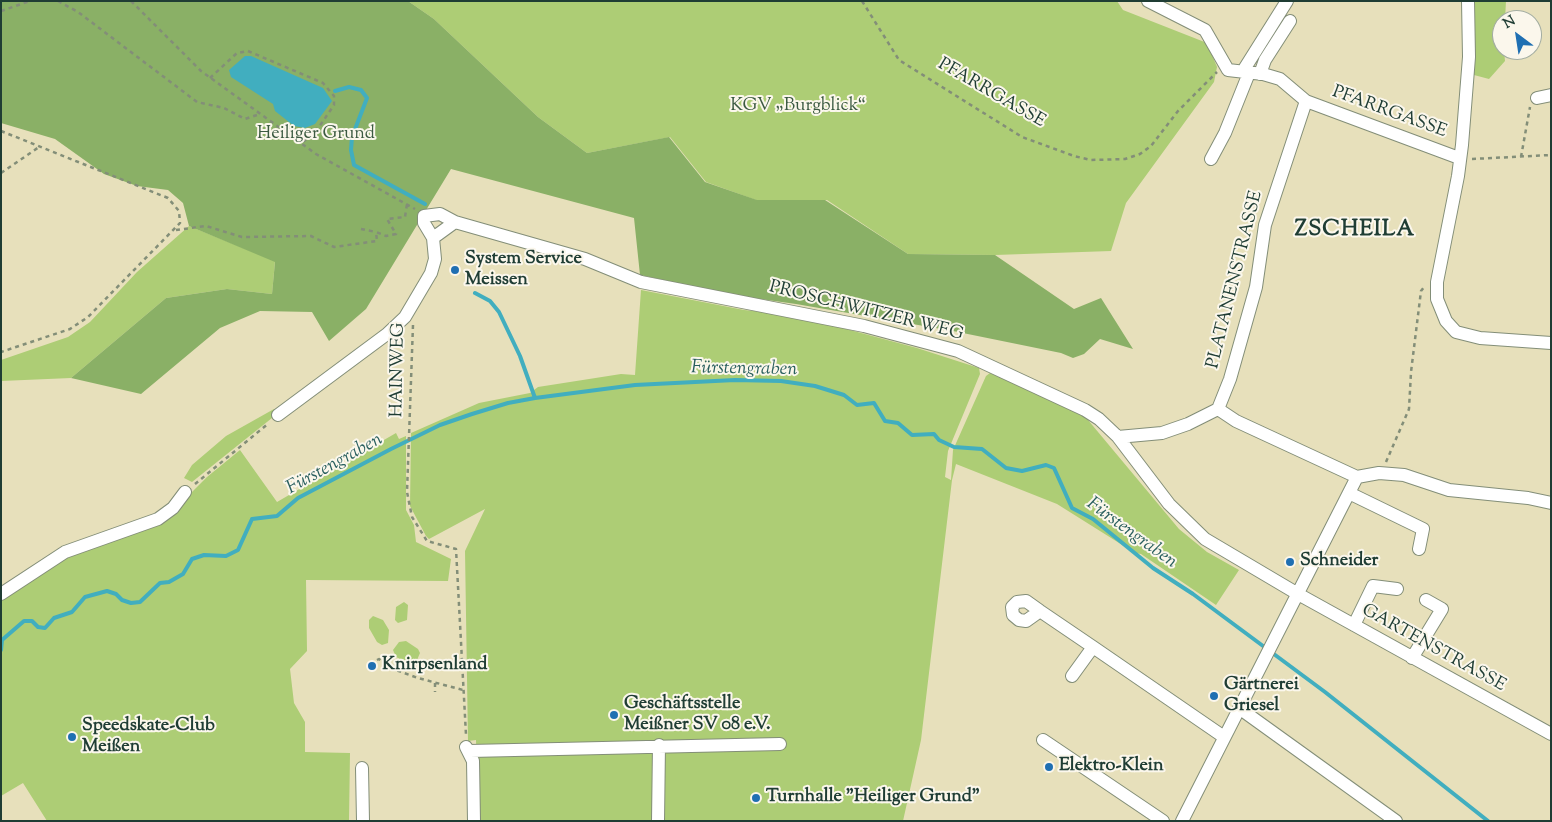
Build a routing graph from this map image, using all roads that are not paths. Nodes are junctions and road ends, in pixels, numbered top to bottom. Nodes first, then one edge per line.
1 (1148, 1) edge
2 (1287, 1) edge
3 (1468, 1) edge
4 (1290, 21) dead end
5 (1250, 73) junction
6 (1551, 96) edge
7 (1537, 98) road end
8 (1306, 101) junction
9 (1211, 158) dead end
10 (1459, 158) junction
11 (455, 222) junction
12 (433, 238) junction
13 (1551, 343) edge
14 (1218, 409) junction
15 (278, 415) road end
16 (1118, 438) junction
17 (1357, 477) junction
18 (185, 492) road end
19 (1349, 493) junction
20 (1551, 503) edge
21 (1419, 548) dead end
22 (1397, 589) dead end
23 (1, 594) edge
24 (1298, 594) junction
25 (1426, 600) dead end
26 (1040, 611) dead end
27 (1354, 625) junction
28 (1093, 647) junction
29 (1412, 658) junction
30 (1072, 676) dead end
31 (1239, 708) junction
32 (1551, 734) edge
33 (1224, 737) junction
34 (1043, 740) dead end
35 (780, 744) dead end
36 (660, 746) junction
37 (362, 768) dead end
38 (363, 821) edge
39 (474, 821) edge
40 (658, 821) edge
41 (1163, 821) edge
42 (1182, 821) edge
43 (1396, 821) edge

1 - 5 street, PFARRGASSE
2 - 5 street
3 - 10 street
4 - 5 street
5 - 8 street, PFARRGASSE
5 - 9 street
6 - 7 street
8 - 10 street, PFARRGASSE
8 - 14 street, PLATANENSTRASSE
10 - 13 street
11 - 12 street
11 - 12 street, PROSCHWITZER WEG
11 - 16 street, PROSCHWITZER WEG
12 - 15 street
14 - 16 street
14 - 17 street
16 - 24 street, PROSCHWITZER WEG
17 - 19 street
17 - 20 street
18 - 23 street
19 - 21 street
19 - 24 street
22 - 27 street
24 - 27 street, GARTENSTRASSE
24 - 31 street
25 - 29 street
26 - 28 street
27 - 29 street, GARTENSTRASSE
28 - 30 street
28 - 33 street
29 - 32 street, GARTENSTRASSE
31 - 33 street
31 - 43 street
33 - 42 street
34 - 41 street
35 - 36 street
36 - 39 street
36 - 40 street
37 - 38 street

